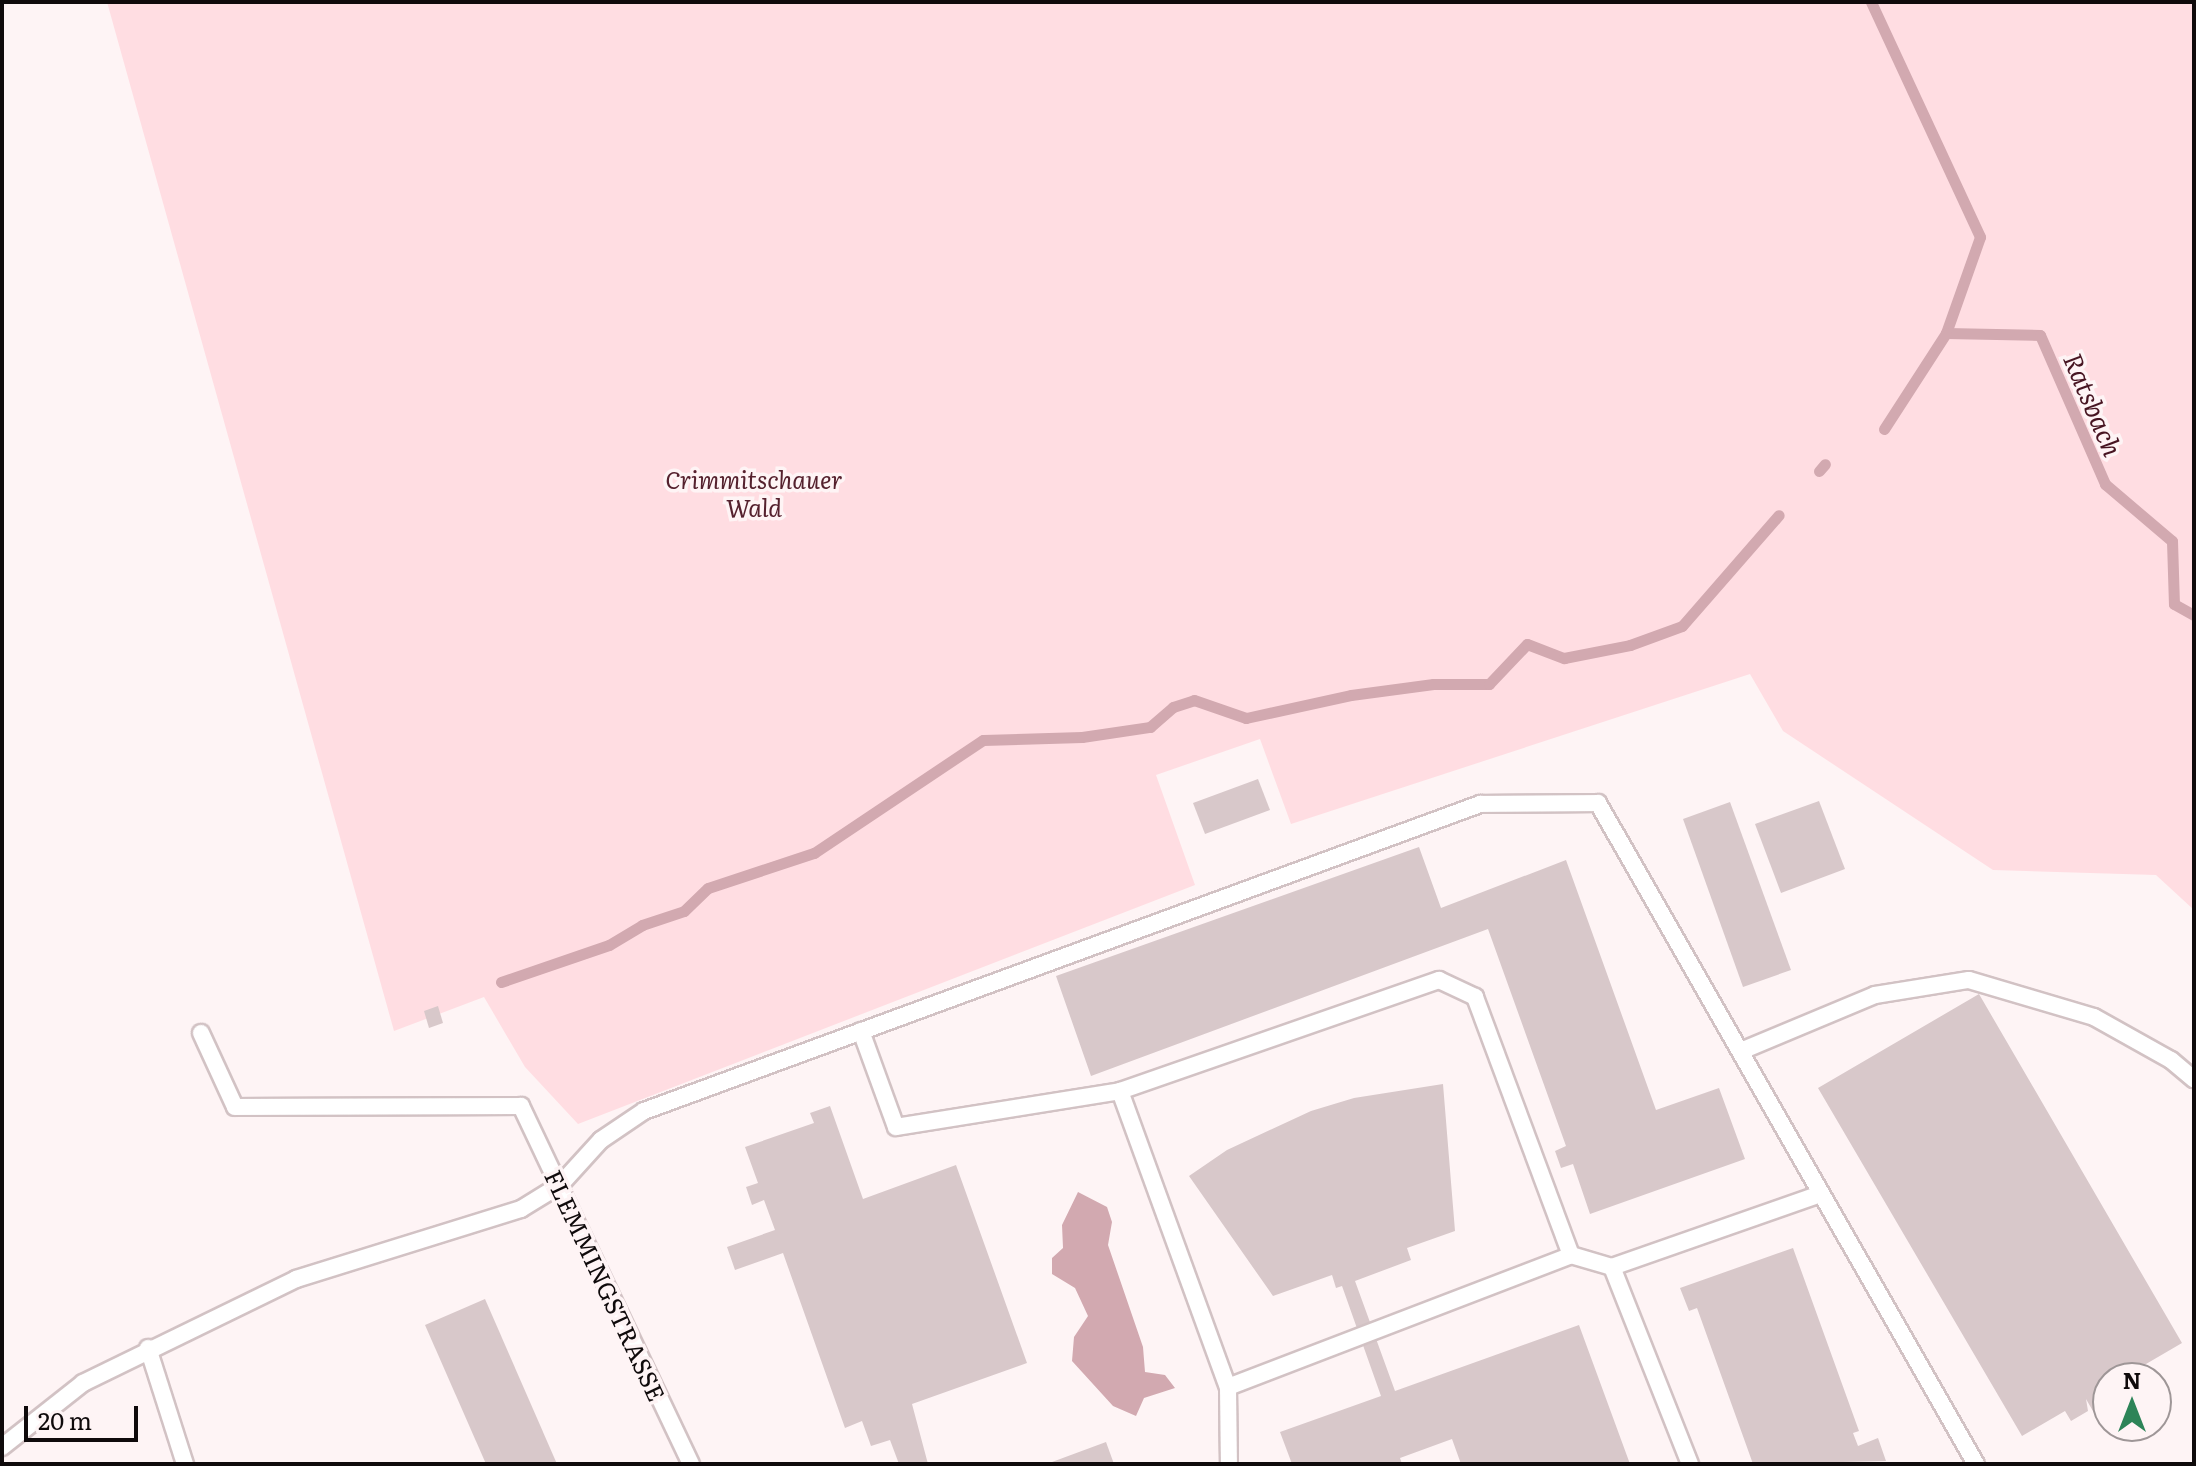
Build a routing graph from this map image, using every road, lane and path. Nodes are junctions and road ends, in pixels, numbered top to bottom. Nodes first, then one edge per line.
1 (861, 1031) junction
2 (201, 1033) dead end
3 (1741, 1051) junction
4 (2194, 1079) edge
5 (1120, 1091) junction
6 (560, 1185) junction
7 (1820, 1194) junction
8 (1571, 1255) junction
9 (1612, 1267) junction
10 (148, 1348) junction
11 (1228, 1387) junction
12 (2, 1447) edge
13 (185, 1464) edge
14 (691, 1464) edge
15 (1229, 1464) edge
16 (1690, 1464) edge
17 (1976, 1464) edge

1 - 3 lane
1 - 5 lane
1 - 6 lane
2 - 6 lane, FLEMMINGSTRASSE
3 - 4 lane
3 - 7 lane
5 - 8 lane
5 - 11 lane
6 - 10 lane
6 - 14 lane, FLEMMINGSTRASSE
7 - 9 lane
7 - 17 lane
8 - 9 lane
8 - 11 lane
9 - 16 lane
10 - 12 lane
10 - 13 lane
11 - 15 lane

